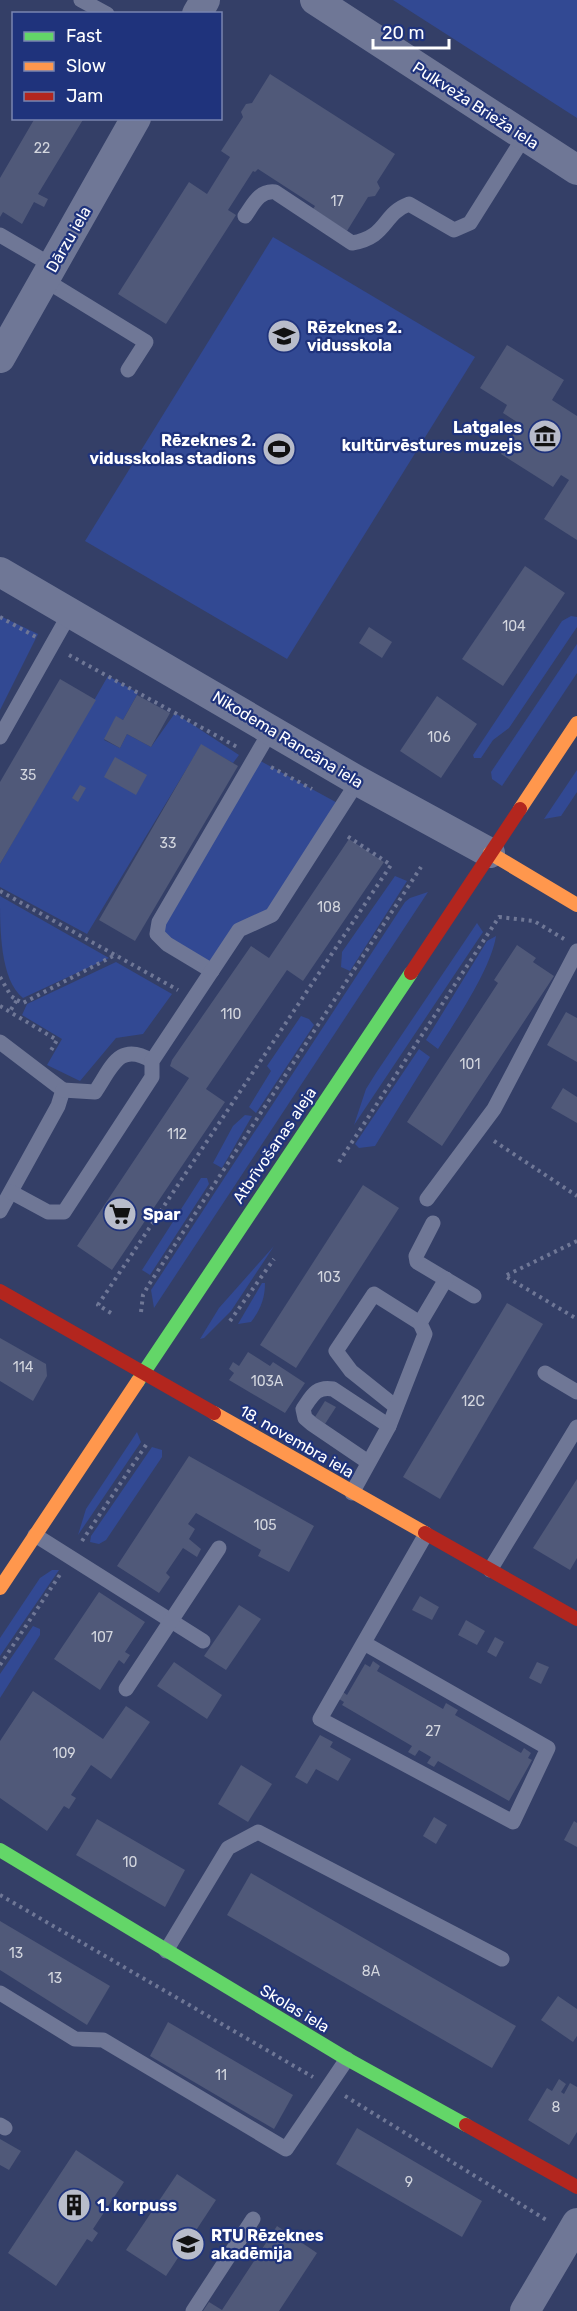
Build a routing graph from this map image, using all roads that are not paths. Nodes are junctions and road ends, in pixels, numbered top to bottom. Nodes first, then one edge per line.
1 (81, 0) edge
2 (315, 0) edge
3 (103, 12) edge
4 (135, 120) edge
5 (524, 137) junction
6 (577, 170) edge
7 (245, 216) dead end
8 (0, 235) edge
9 (49, 273) junction
10 (0, 358) edge
11 (128, 370) dead end
12 (0, 572) edge
13 (70, 613) junction
14 (577, 723) edge
15 (272, 730) junction
16 (0, 737) edge
17 (351, 794) junction
18 (490, 854) junction
19 (577, 905) edge
20 (573, 946) edge
21 (212, 970) junction
22 (0, 1042) edge
23 (152, 1061) junction
24 (63, 1090) junction
25 (11, 1192) junction
26 (427, 1199) dead end
27 (0, 1211) edge
28 (433, 1223) dead end
29 (446, 1279) junction
30 (0, 1291) edge
31 (474, 1296) dead end
32 (420, 1323) junction
33 (143, 1372) junction
34 (545, 1373) dead end
35 (577, 1392) edge
36 (396, 1407) junction
37 (389, 1426) junction
38 (577, 1427) edge
39 (368, 1462) junction
40 (352, 1493) junction
41 (426, 1534) junction
42 (35, 1535) junction
43 (219, 1548) dead end
44 (490, 1570) junction
45 (0, 1588) edge
46 (577, 1619) edge
47 (171, 1621) junction
48 (203, 1641) dead end
49 (364, 1643) junction
50 (126, 1689) dead end
51 (0, 1850) edge
52 (166, 1951) junction
53 (502, 1959) dead end
54 (0, 1993) edge
55 (347, 2059) junction
56 (577, 2187) edge
57 (253, 2219) dead end
58 (574, 2229) edge
59 (193, 2311) edge
60 (525, 2311) edge

1 - 3 lane
2 - 5 street, Pulkveža Brieža iela
4 - 9 street, Dārzu iela
5 - 6 street, Pulkveža Brieža iela
5 - 7 lane
8 - 9 lane
9 - 10 street, Dārzu iela
9 - 11 lane
12 - 13 street, Nikodema Rancāna iela
13 - 15 street, Nikodema Rancāna iela
13 - 16 lane
14 - 18 street, Atbrīvošanas aleja
15 - 17 street, Nikodema Rancāna iela
15 - 21 lane
17 - 18 street, Nikodema Rancāna iela
17 - 21 lane
18 - 19 street, Nikodema Rancāna iela
18 - 33 street, Atbrīvošanas aleja
20 - 26 lane
21 - 23 lane
22 - 24 lane
23 - 24 lane
23 - 25 lane
24 - 25 lane
25 - 27 lane
28 - 29 lane
29 - 31 lane
29 - 32 lane
30 - 33 street, 18. novembra iela
32 - 36 lane
32 - 36 lane
33 - 40 street, 18. novembra iela
33 - 42 street, Atbrīvošanas aleja
34 - 35 lane
36 - 37 lane
37 - 39 lane
37 - 39 lane
38 - 44 lane
39 - 40 lane
40 - 41 street, 18. novembra iela
41 - 44 street, 18. novembra iela
41 - 49 lane
42 - 45 street, Atbrīvošanas aleja
42 - 47 lane
43 - 47 lane
44 - 46 street, 18. novembra iela
47 - 48 lane
47 - 50 lane
49 - 49 lane
51 - 52 street, Skolas iela
52 - 53 lane
52 - 55 street, Skolas iela
54 - 55 lane
55 - 56 street, Skolas iela
57 - 59 lane
58 - 60 street

